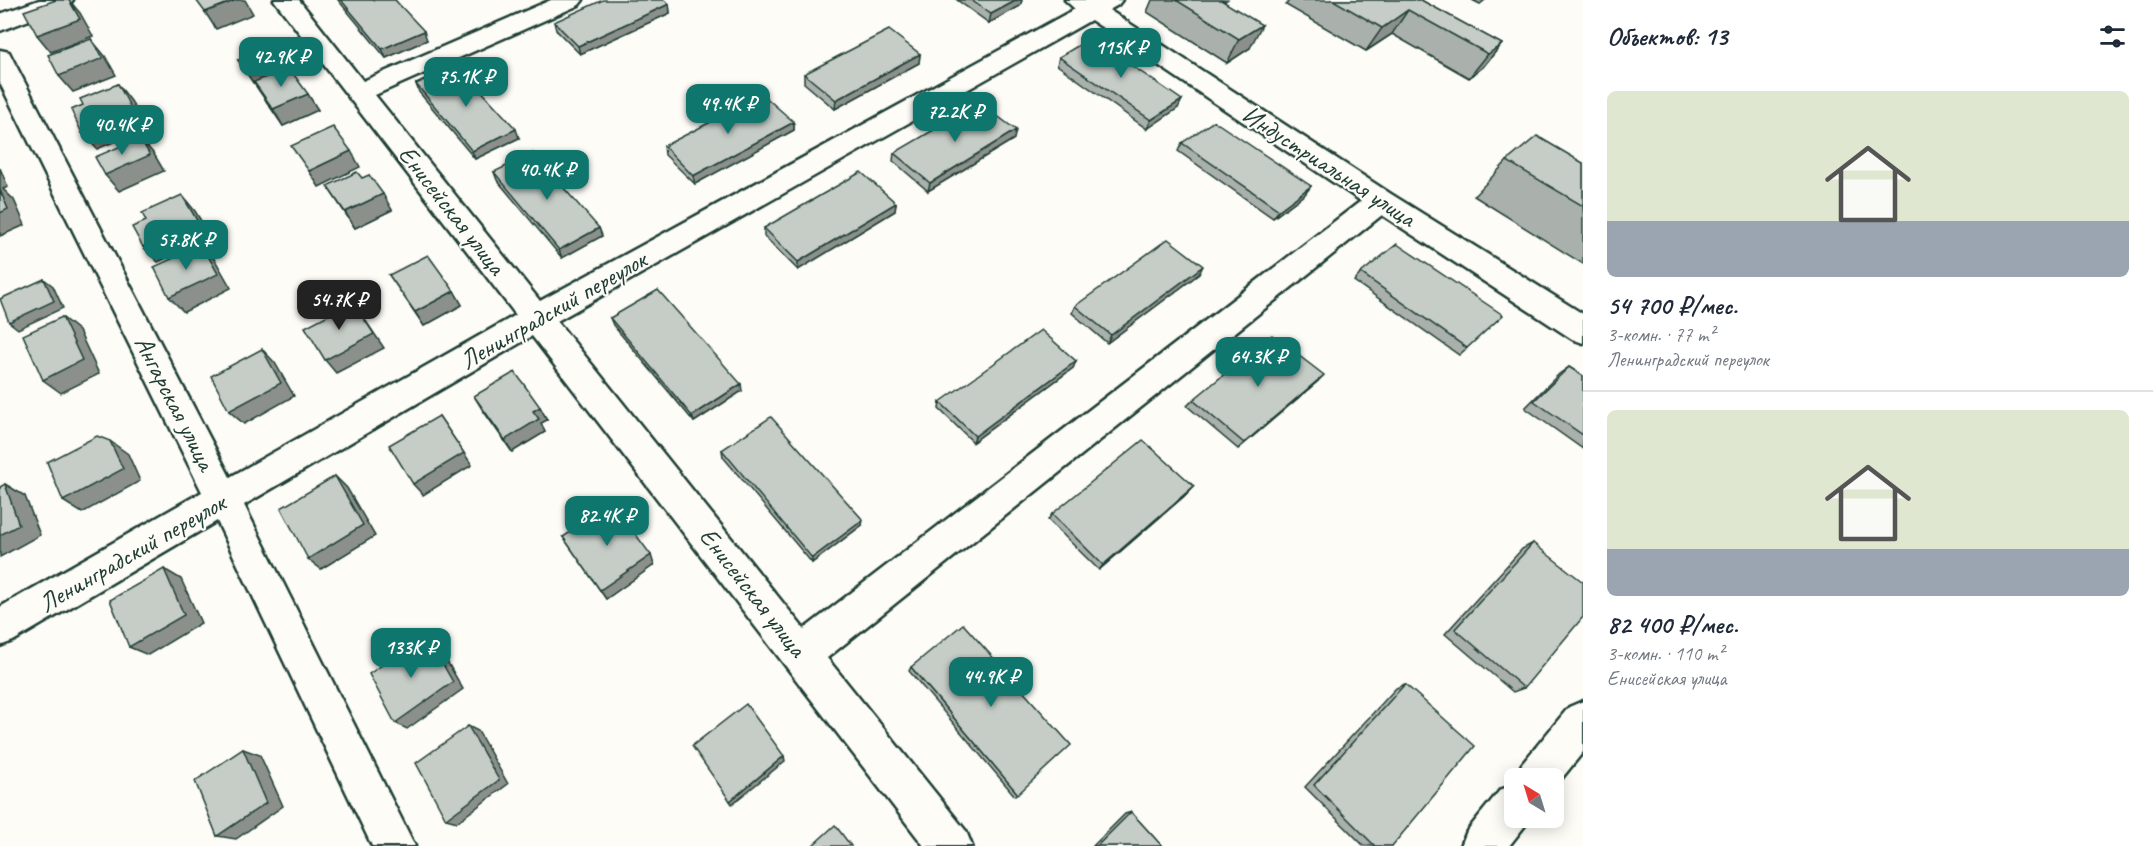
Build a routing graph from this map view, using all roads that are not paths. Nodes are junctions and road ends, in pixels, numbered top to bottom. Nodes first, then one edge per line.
1 (61, 0) edge
2 (286, 0) edge
3 (571, 0) edge
4 (1093, 3) edge
5 (0, 23) edge
6 (0, 58) edge
7 (360, 92) junction
8 (1381, 201) junction
9 (536, 318) junction
10 (1583, 330) edge
11 (224, 500) junction
12 (0, 628) edge
13 (802, 654) junction
14 (1583, 721) edge
15 (1544, 768) edge
16 (1504, 819) edge
17 (394, 846) edge
18 (951, 846) edge
19 (1482, 846) edge

1 - 5 street
2 - 7 street, Енисейская улица
3 - 7 street
4 - 8 street, Индустриальная улица
4 - 9 street, Ленинградский переулок
6 - 11 street, Ангарская улица
7 - 9 street, Енисейская улица
8 - 10 street, Индустриальная улица
8 - 13 street
9 - 11 street, Ленинградский переулок
9 - 13 street, Енисейская улица
11 - 12 street, Ленинградский переулок
11 - 17 street, Ангарская улица
13 - 18 street, Енисейская улица
14 - 15 street
16 - 19 street

